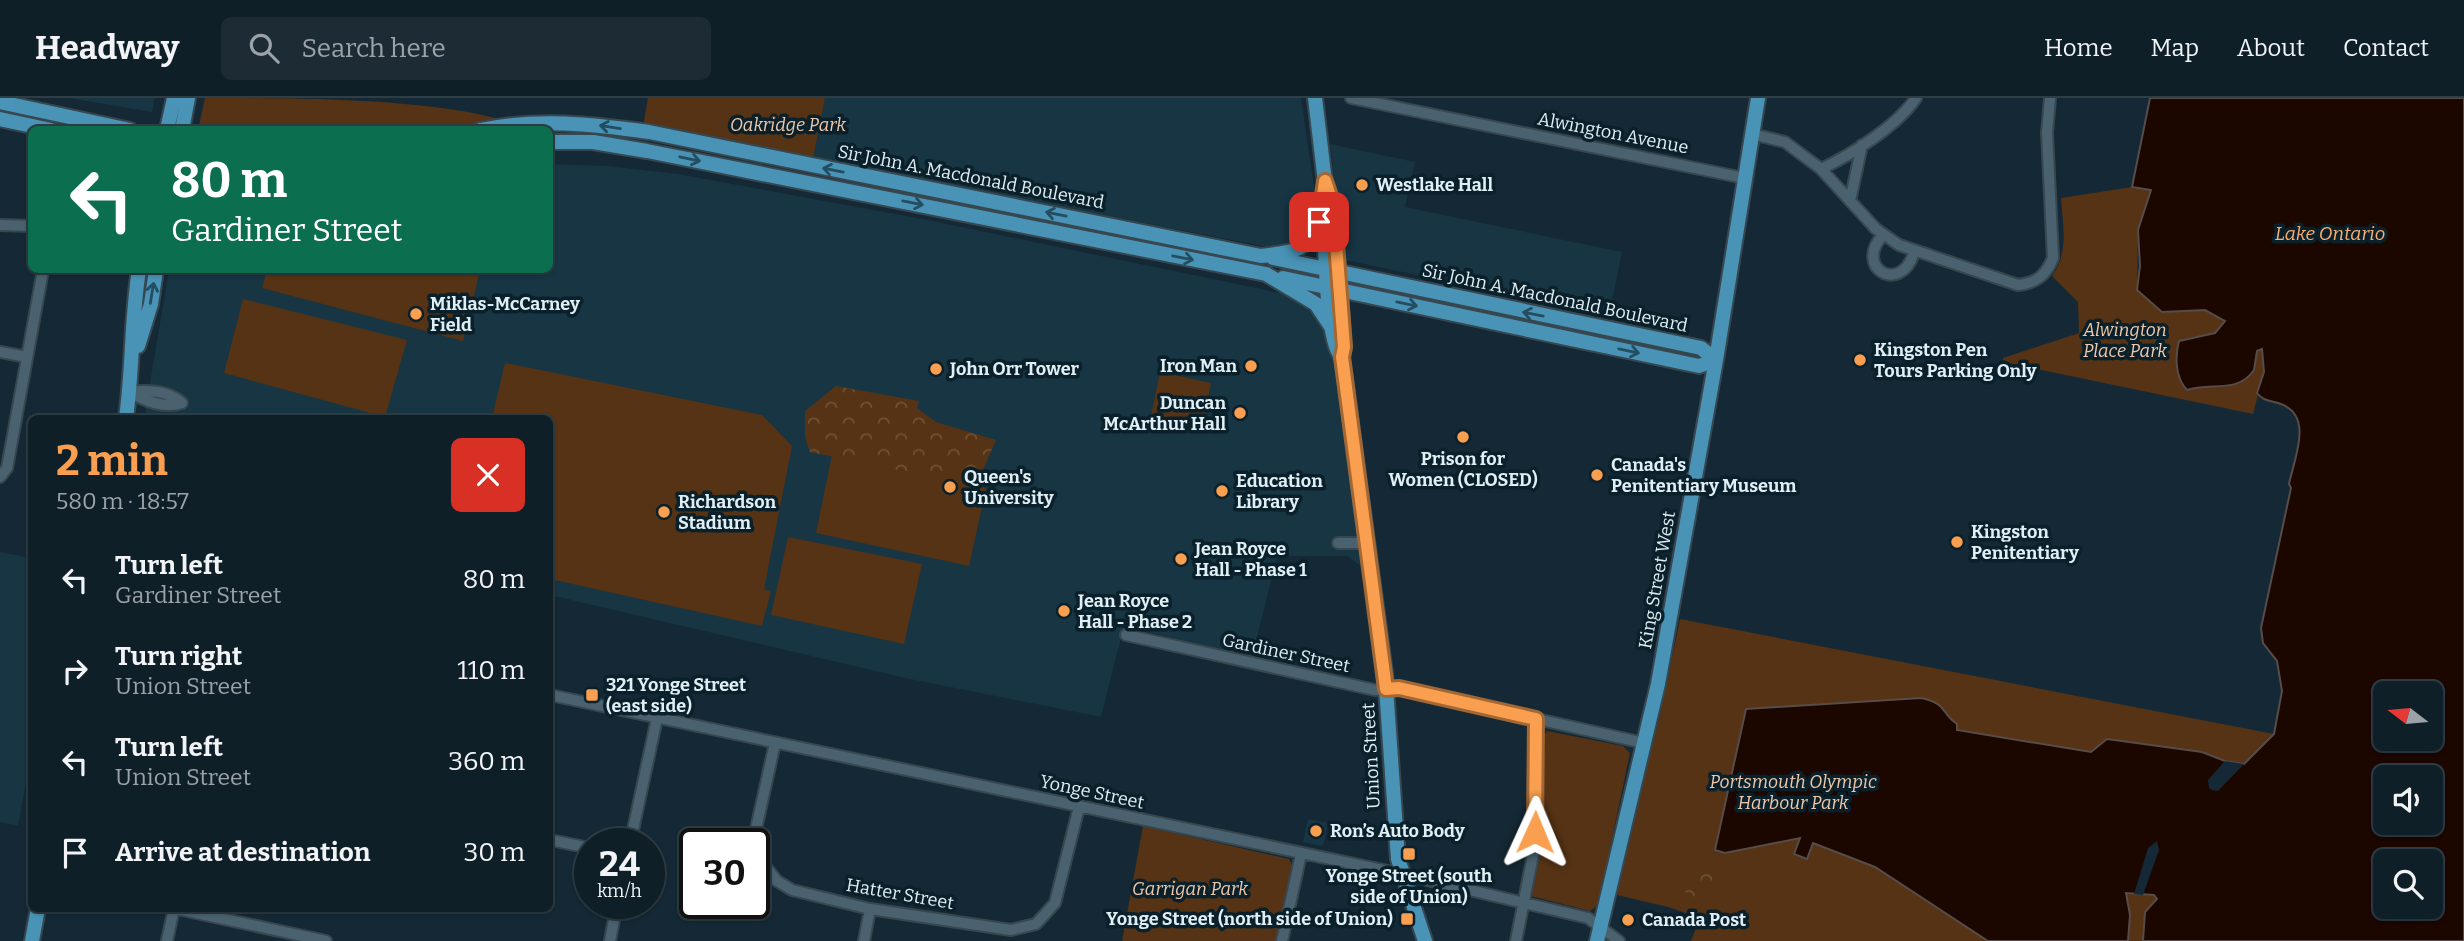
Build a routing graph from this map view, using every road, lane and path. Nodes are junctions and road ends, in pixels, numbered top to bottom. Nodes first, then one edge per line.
1 (174, 98) edge
2 (188, 98) edge
3 (1315, 98) edge
4 (1352, 98) edge
5 (1758, 98) edge
6 (1916, 98) edge
7 (2050, 98) edge
8 (0, 102) edge
9 (0, 119) edge
10 (32, 126) edge
11 (111, 126) edge
12 (168, 126) edge
13 (183, 126) edge
14 (514, 126) edge
15 (1752, 134) junction
16 (553, 142) edge
17 (1862, 145) junction
18 (1821, 169) junction
19 (1744, 178) junction
20 (1325, 181) junction
21 (1850, 201) junction
22 (1324, 207) junction
23 (0, 225) edge
24 (28, 226) edge
25 (1883, 235) junction
26 (1914, 253) junction
27 (1261, 256) junction
28 (1332, 270) junction
29 (42, 273) edge
30 (139, 273) edge
31 (155, 273) edge
32 (1266, 274) junction
33 (1334, 289) junction
34 (1332, 328) junction
35 (0, 352) edge
36 (27, 357) junction
37 (1342, 357) junction
38 (1716, 360) junction
39 (133, 364) junction
40 (126, 415) edge
41 (0, 477) edge
42 (1338, 543) dead end
43 (1367, 543) junction
44 (1126, 635) dead end
45 (1386, 689) junction
46 (553, 696) edge
47 (657, 718) junction
48 (1536, 719) junction
49 (775, 743) junction
50 (1644, 743) junction
51 (1079, 807) junction
52 (633, 828) edge
53 (553, 840) edge
54 (574, 844) edge
55 (1301, 854) junction
56 (1402, 874) junction
57 (1524, 903) junction
58 (870, 909) junction
59 (36, 912) edge
60 (173, 912) edge
61 (192, 912) edge
62 (614, 919) edge
63 (1599, 934) edge
64 (32, 941) edge
65 (167, 941) edge
66 (326, 941) edge
67 (610, 941) edge
68 (864, 941) edge
69 (1282, 941) edge
70 (1425, 941) edge
71 (1516, 941) edge
72 (1619, 941) edge

1 - 12 main road
2 - 13 main road
3 - 20 main road, Union Street
4 - 19 street, Alwington Avenue
5 - 15 main road, King Street West
6 - 17 street
7 - 26 street
8 - 11 main road
9 - 10 main road
27 -> 14 main road, Sir John A. Macdonald Boulevard
15 - 18 street
15 - 19 main road, King Street West
16 -> 32 main road, Sir John A. Macdonald Boulevard
17 - 18 street
17 - 21 street
18 - 21 street
19 - 38 main road, King Street West
20 - 22 main road, Union Street
20 - 28 main road, Union Street
21 - 25 street
22 - 27 main road
22 - 28 main road, Union Street
23 - 24 street
25 - 26 street
25 - 26 street
27 - 28 main road, Sir John A. Macdonald Boulevard
28 - 33 main road, Union Street
38 -> 28 main road, Sir John A. Macdonald Boulevard
29 - 36 street
30 - 39 main road
39 -> 31 main road
32 - 33 main road, Sir John A. Macdonald Boulevard
32 - 34 main road
33 - 34 main road, Union Street
33 - 37 main road, Union Street
33 -> 38 main road, Sir John A. Macdonald Boulevard
34 - 37 main road, Union Street
35 - 36 street
36 - 41 street
37 - 43 main road, Union Street
38 - 50 main road, King Street West
39 - 40 main road
42 - 43 street
43 - 45 main road, Union Street
44 - 45 street, Gardiner Street
45 - 48 street, Gardiner Street
45 - 56 main road, Union Street
46 - 47 street, Yonge Street
47 - 49 street, Yonge Street
47 - 52 street
48 - 50 street, Gardiner Street
48 - 57 street
49 - 51 street, Yonge Street
49 - 58 street, Hatter Street
50 - 63 main road, King Street West
51 - 55 street, Yonge Street
51 - 58 street, Hatter Street
53 - 54 street
55 - 56 street, Yonge Street
55 - 69 street
56 - 57 street, Yonge Street
56 - 70 main road, Union Street
57 - 63 street, Yonge Street
57 - 71 street
58 - 68 street
59 - 64 main road
60 - 65 street
61 - 66 street
62 - 67 street
63 - 72 street, Yonge Street

